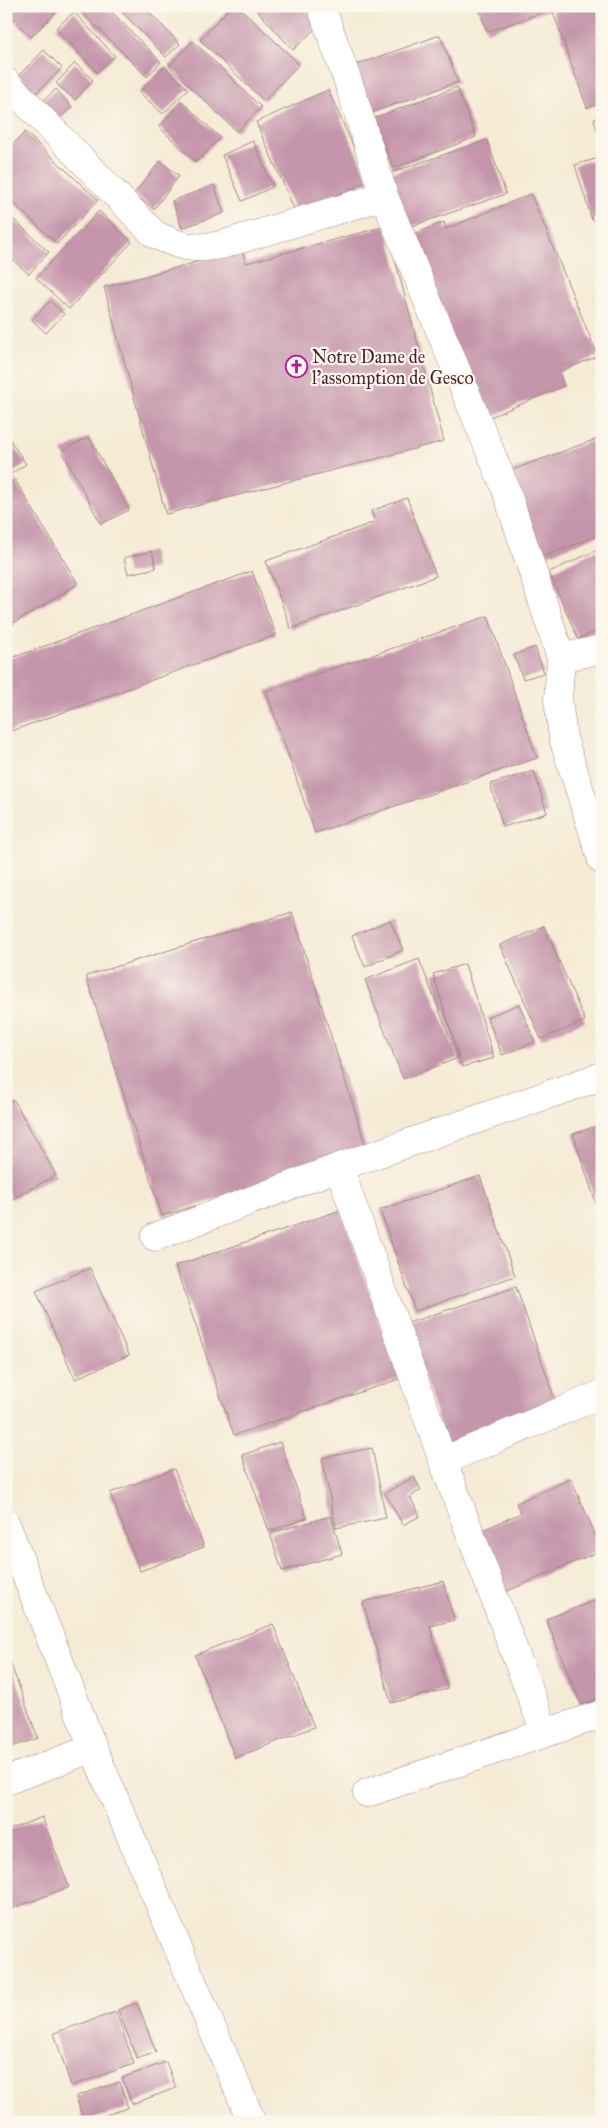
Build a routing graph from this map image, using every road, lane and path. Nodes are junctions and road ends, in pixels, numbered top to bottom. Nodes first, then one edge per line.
1 (321, 6) edge
2 (11, 96) edge
3 (384, 196) junction
4 (602, 649) edge
5 (561, 658) junction
6 (602, 860) edge
7 (602, 1076) edge
8 (339, 1167) junction
9 (155, 1237) dead end
10 (602, 1394) edge
11 (443, 1460) junction
12 (6, 1524) edge
13 (15, 1573) edge
14 (602, 1714) edge
15 (545, 1733) junction
16 (93, 1748) junction
17 (6, 1781) edge
18 (368, 1792) dead end
19 (252, 2122) edge

1 - 3 street
2 - 3 street
3 - 5 street
4 - 5 street
5 - 6 street
7 - 8 street
8 - 9 street
8 - 11 street
10 - 11 street
11 - 15 street
12 - 13 street
13 - 16 street
14 - 15 street
15 - 18 street
16 - 17 street
16 - 19 street

